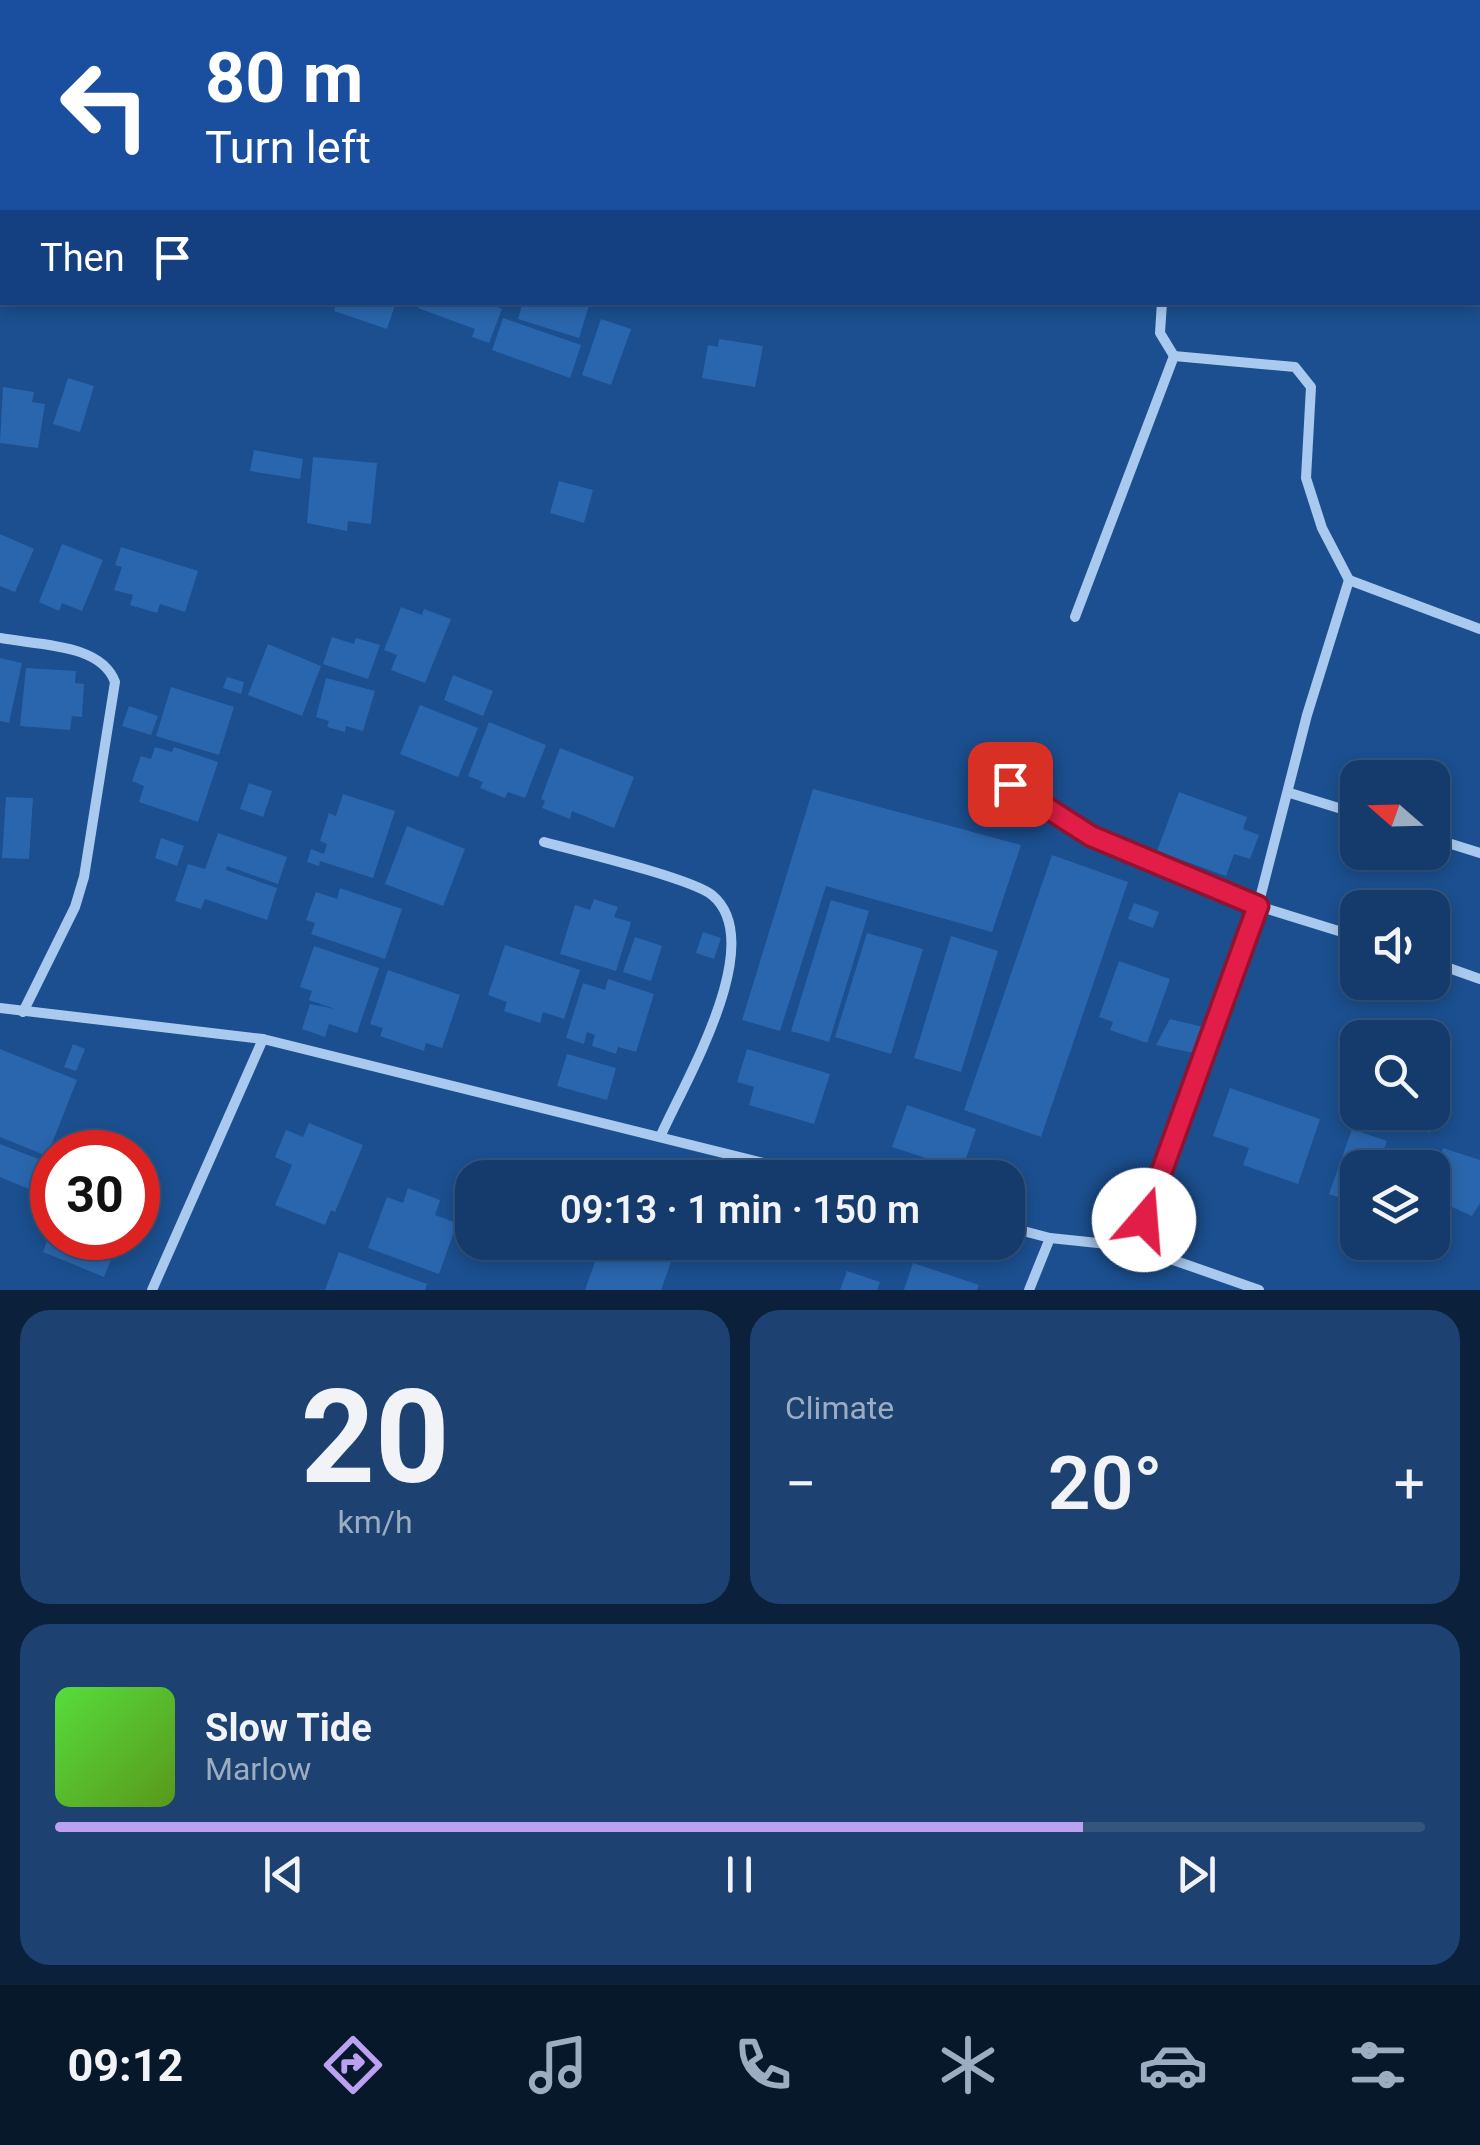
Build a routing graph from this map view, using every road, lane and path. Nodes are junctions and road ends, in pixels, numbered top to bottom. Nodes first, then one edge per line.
1 (1162, 305) edge
2 (1174, 356) junction
3 (1350, 580) junction
4 (1076, 617) dead end
5 (1480, 629) edge
6 (0, 638) edge
7 (1010, 784) dead end
8 (1290, 793) junction
9 (1340, 808) edge
10 (544, 842) dead end
11 (1450, 844) edge
12 (1480, 853) edge
13 (1258, 906) junction
14 (1340, 931) edge
15 (1450, 968) edge
16 (1480, 979) edge
17 (0, 1008) edge
18 (23, 1012) junction
19 (263, 1039) junction
20 (661, 1135) junction
21 (756, 1160) edge
22 (1025, 1231) edge
23 (1050, 1238) junction
24 (1136, 1247) junction
25 (152, 1290) edge
26 (1028, 1290) edge
27 (1259, 1290) edge

1 - 2 street
2 - 3 street
2 - 4 street
3 - 5 street
3 - 8 street
6 - 18 street
7 - 13 lane
8 - 9 street
8 - 13 street
10 - 20 street
11 - 12 street
13 - 14 street
13 - 24 street
15 - 16 street
17 - 18 street
18 - 19 street
19 - 20 street
19 - 25 street
20 - 21 street
22 - 23 street
23 - 24 street
23 - 26 street
24 - 27 street

